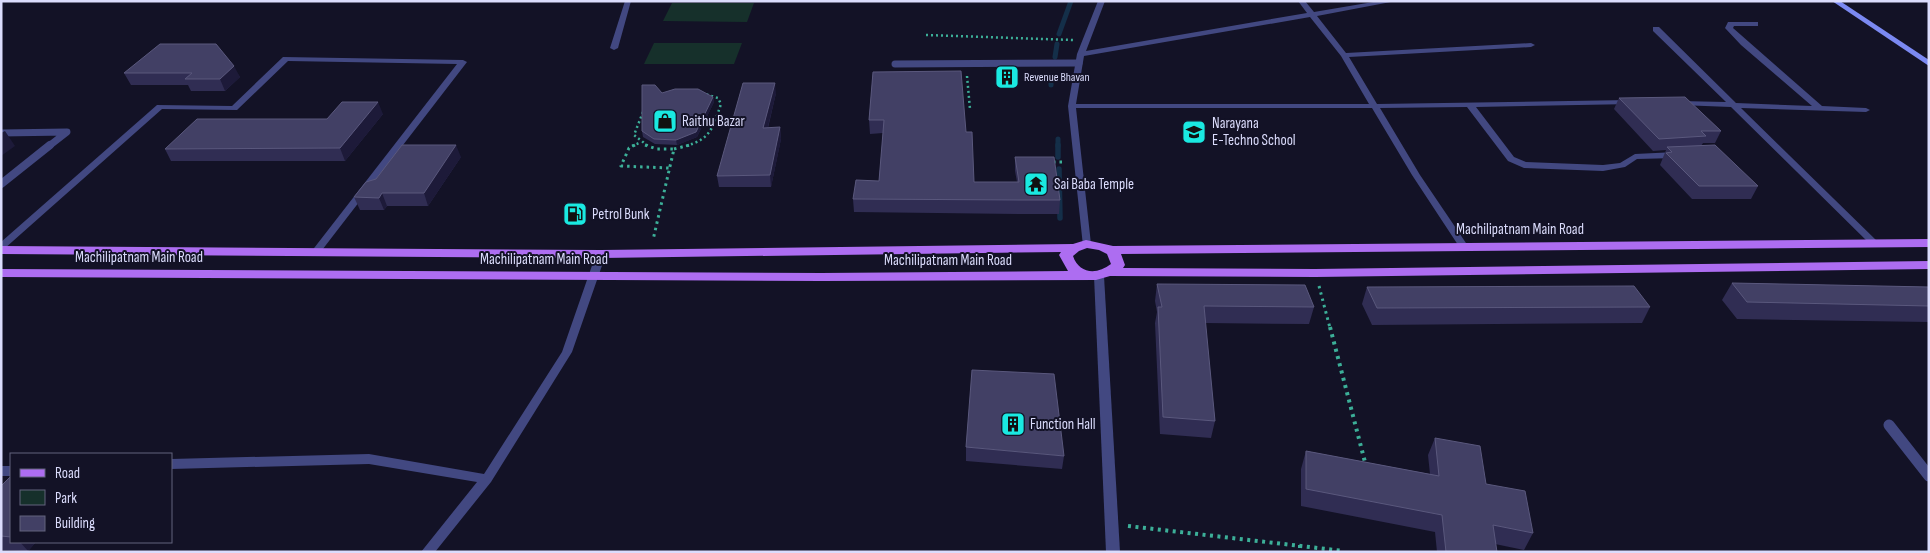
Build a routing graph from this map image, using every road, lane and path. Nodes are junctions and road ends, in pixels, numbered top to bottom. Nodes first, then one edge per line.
1 (628, 1) edge
2 (1102, 1) edge
3 (1302, 1) edge
4 (1393, 1) edge
5 (1835, 1) edge
6 (1312, 16) junction
7 (1755, 24) dead end
8 (1656, 29) dead end
9 (926, 35) dead end
10 (1086, 40) junction
11 (1531, 45) dead end
12 (614, 48) dead end
13 (1344, 55) junction
14 (1080, 59) junction
15 (966, 63) junction
16 (895, 64) dead end
17 (1929, 64) edge
18 (693, 91) edge
19 (1642, 102) edge
20 (1672, 102) edge
21 (1731, 104) junction
22 (1470, 105) junction
23 (1072, 106) junction
24 (1376, 106) junction
25 (970, 109) dead end
26 (1821, 109) junction
27 (1866, 110) dead end
28 (644, 111) edge
29 (639, 118) junction
30 (648, 119) edge
31 (699, 120) edge
32 (715, 120) junction
33 (1, 132) edge
34 (640, 143) junction
35 (674, 149) junction
36 (1687, 154) edge
37 (669, 168) junction
38 (1, 184) edge
39 (1874, 243) junction
40 (1929, 243) edge
41 (1080, 246) junction
42 (1463, 246) junction
43 (1, 248) edge
44 (1111, 250) junction
45 (316, 252) junction
46 (601, 254) junction
47 (650, 254) junction
48 (1929, 265) edge
49 (1, 273) edge
50 (1316, 273) junction
51 (1099, 275) junction
52 (593, 276) junction
53 (1888, 425) dead end
54 (172, 464) edge
55 (1367, 472) edge
56 (1929, 476) edge
57 (487, 479) junction
58 (1112, 524) junction
59 (1300, 545) junction
60 (1344, 551) edge
61 (427, 552) edge
62 (1113, 552) edge
63 (1300, 552) edge

1 - 12 street
2 - 10 street
3 - 6 street
4 - 6 street
5 - 17 main road
6 - 13 street
6 - 14 street
7 - 26 street
8 - 21 street
9 - 10 path
10 - 14 street
11 - 13 street
13 - 24 street
14 - 15 lane
14 - 23 street
15 - 16 lane
15 - 25 path
18 - 32 path
19 - 22 street
20 - 21 street
21 - 26 street
21 - 39 street
22 - 24 street
22 - 36 street
23 - 24 street
23 - 41 street
24 - 42 street
26 - 27 street
28 - 29 path
29 - 30 path
29 - 34 path
31 - 32 path
32 - 35 path
33 - 38 lane
34 - 35 path
34 - 37 path
35 - 37 path
37 - 47 path
39 - 40 main road, Machilipatnam Main Road
39 - 42 main road, Machilipatnam Main Road
41 - 44 main road, Machilipatnam Main Road
41 - 47 main road, Machilipatnam Main Road
41 - 51 main road
42 - 44 main road, Machilipatnam Main Road
43 - 45 main road, Machilipatnam Main Road
43 - 45 street
44 - 51 main road
45 - 46 main road, Machilipatnam Main Road
46 - 47 main road, Machilipatnam Main Road
46 - 52 street
48 - 50 main road, Machilipatnam Main Road
49 - 52 main road, Machilipatnam Main Road
50 - 51 main road, Machilipatnam Main Road
50 - 55 path
51 - 52 main road, Machilipatnam Main Road
51 - 58 street
52 - 57 street
53 - 56 lane
54 - 57 street
57 - 61 street
58 - 59 path
58 - 62 street
59 - 60 path
59 - 63 path

